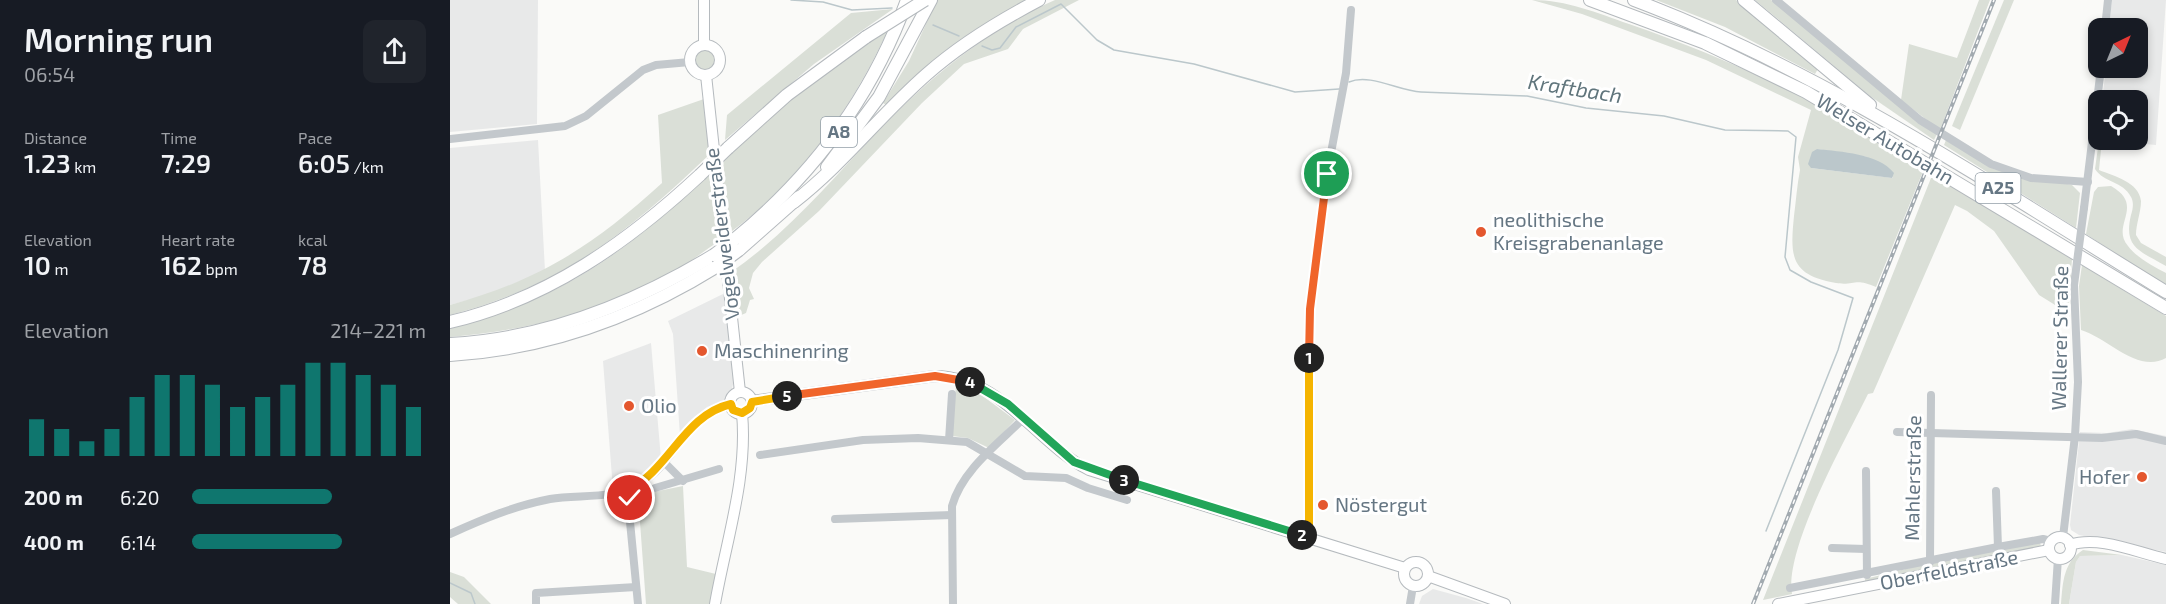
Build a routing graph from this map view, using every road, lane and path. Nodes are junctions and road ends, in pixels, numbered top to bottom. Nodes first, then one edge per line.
1 (704, 0) edge
2 (907, 0) edge
3 (925, 0) edge
4 (931, 0) edge
5 (1039, 0) edge
6 (1590, 0) edge
7 (1634, 0) edge
8 (1744, 0) edge
9 (1776, 0) edge
10 (2109, 0) edge
11 (1351, 10) dead end
12 (2106, 18) edge
13 (704, 45) junction
14 (690, 62) junction
15 (706, 75) junction
16 (2100, 78) edge
17 (1892, 122) junction
18 (450, 140) edge
19 (2088, 182) junction
20 (794, 202) junction
21 (737, 245) junction
22 (715, 261) junction
23 (2166, 292) edge
24 (2166, 308) edge
25 (450, 322) edge
26 (450, 344) edge
27 (450, 355) edge
28 (740, 392) junction
29 (952, 394) dead end
30 (1931, 395) dead end
31 (752, 402) junction
32 (731, 404) junction
33 (742, 413) junction
34 (1024, 418) junction
35 (1897, 432) dead end
36 (1930, 433) junction
37 (2075, 436) junction
38 (949, 440) junction
39 (2166, 441) edge
40 (989, 454) junction
41 (760, 455) dead end
42 (664, 462) junction
43 (719, 469) dead end
44 (1866, 471) dead end
45 (683, 481) junction
46 (655, 488) dead end
47 (1996, 490) dead end
48 (627, 491) junction
49 (1127, 500) dead end
50 (952, 515) junction
51 (835, 519) dead end
52 (450, 534) edge
53 (1308, 537) junction
54 (2067, 541) junction
55 (1998, 547) junction
56 (1832, 548) dead end
57 (1866, 549) junction
58 (2053, 550) junction
59 (2166, 559) edge
60 (1930, 562) junction
61 (1405, 568) junction
62 (1867, 575) junction
63 (1428, 576) junction
64 (1413, 586) junction
65 (636, 587) junction
66 (1790, 588) dead end
67 (536, 604) edge
68 (638, 604) edge
69 (715, 604) edge
70 (953, 604) edge
71 (1410, 604) edge
72 (1505, 604) edge
73 (1778, 604) edge
74 (2055, 604) edge

1 - 13 main road
2 - 21 highway, A8
3 - 25 highway, bridge
4 - 20 highway, A8
5 - 20 highway
6 - 24 highway, Welser Autobahn / A25
7 - 17 highway, Welser Autobahn / A25
8 - 17 highway
9 - 19 street
10 - 12 street
11 - 53 street
13 - 14 main road
13 - 15 main road
14 - 15 main road
14 - 18 street
15 - 28 main road, Vogelweiderstraße
16 - 19 street, Wallerer Straße
17 - 23 highway, Welser Autobahn / A25
19 - 37 street, Wallerer Straße, bridge
20 - 21 highway, A8
21 - 22 highway, A8, bridge
22 - 26 highway, A8
22 - 27 highway, A8
28 - 31 main road
28 - 32 main road
29 - 38 street
30 - 36 street, Mahlerstraße
31 - 33 main road
31 - 34 main road
32 - 33 main road
32 - 42 street
33 - 69 main road
34 - 40 street
34 - 53 main road
35 - 36 street
36 - 37 street
36 - 60 street, Mahlerstraße
37 - 39 street
37 - 54 street, Wallerer Straße
38 - 40 street
38 - 41 street
40 - 49 street
40 - 50 street
42 - 45 street
42 - 48 street
43 - 45 street
44 - 57 street
45 - 46 street
47 - 55 street
48 - 52 street
48 - 65 street
50 - 51 street
50 - 70 street
53 - 61 main road
54 - 58 main road
54 - 58 main road
54 - 59 main road
55 - 58 street, Oberfeldstraße
55 - 60 street, Oberfeldstraße
56 - 57 street
57 - 62 street
58 - 73 main road, Oberfeldstraße
58 - 74 street
60 - 62 street, Oberfeldstraße
61 - 63 main road
61 - 64 main road
62 - 66 street, Oberfeldstraße
63 - 64 main road
63 - 72 main road
64 - 71 street
65 - 67 street
65 - 68 street

